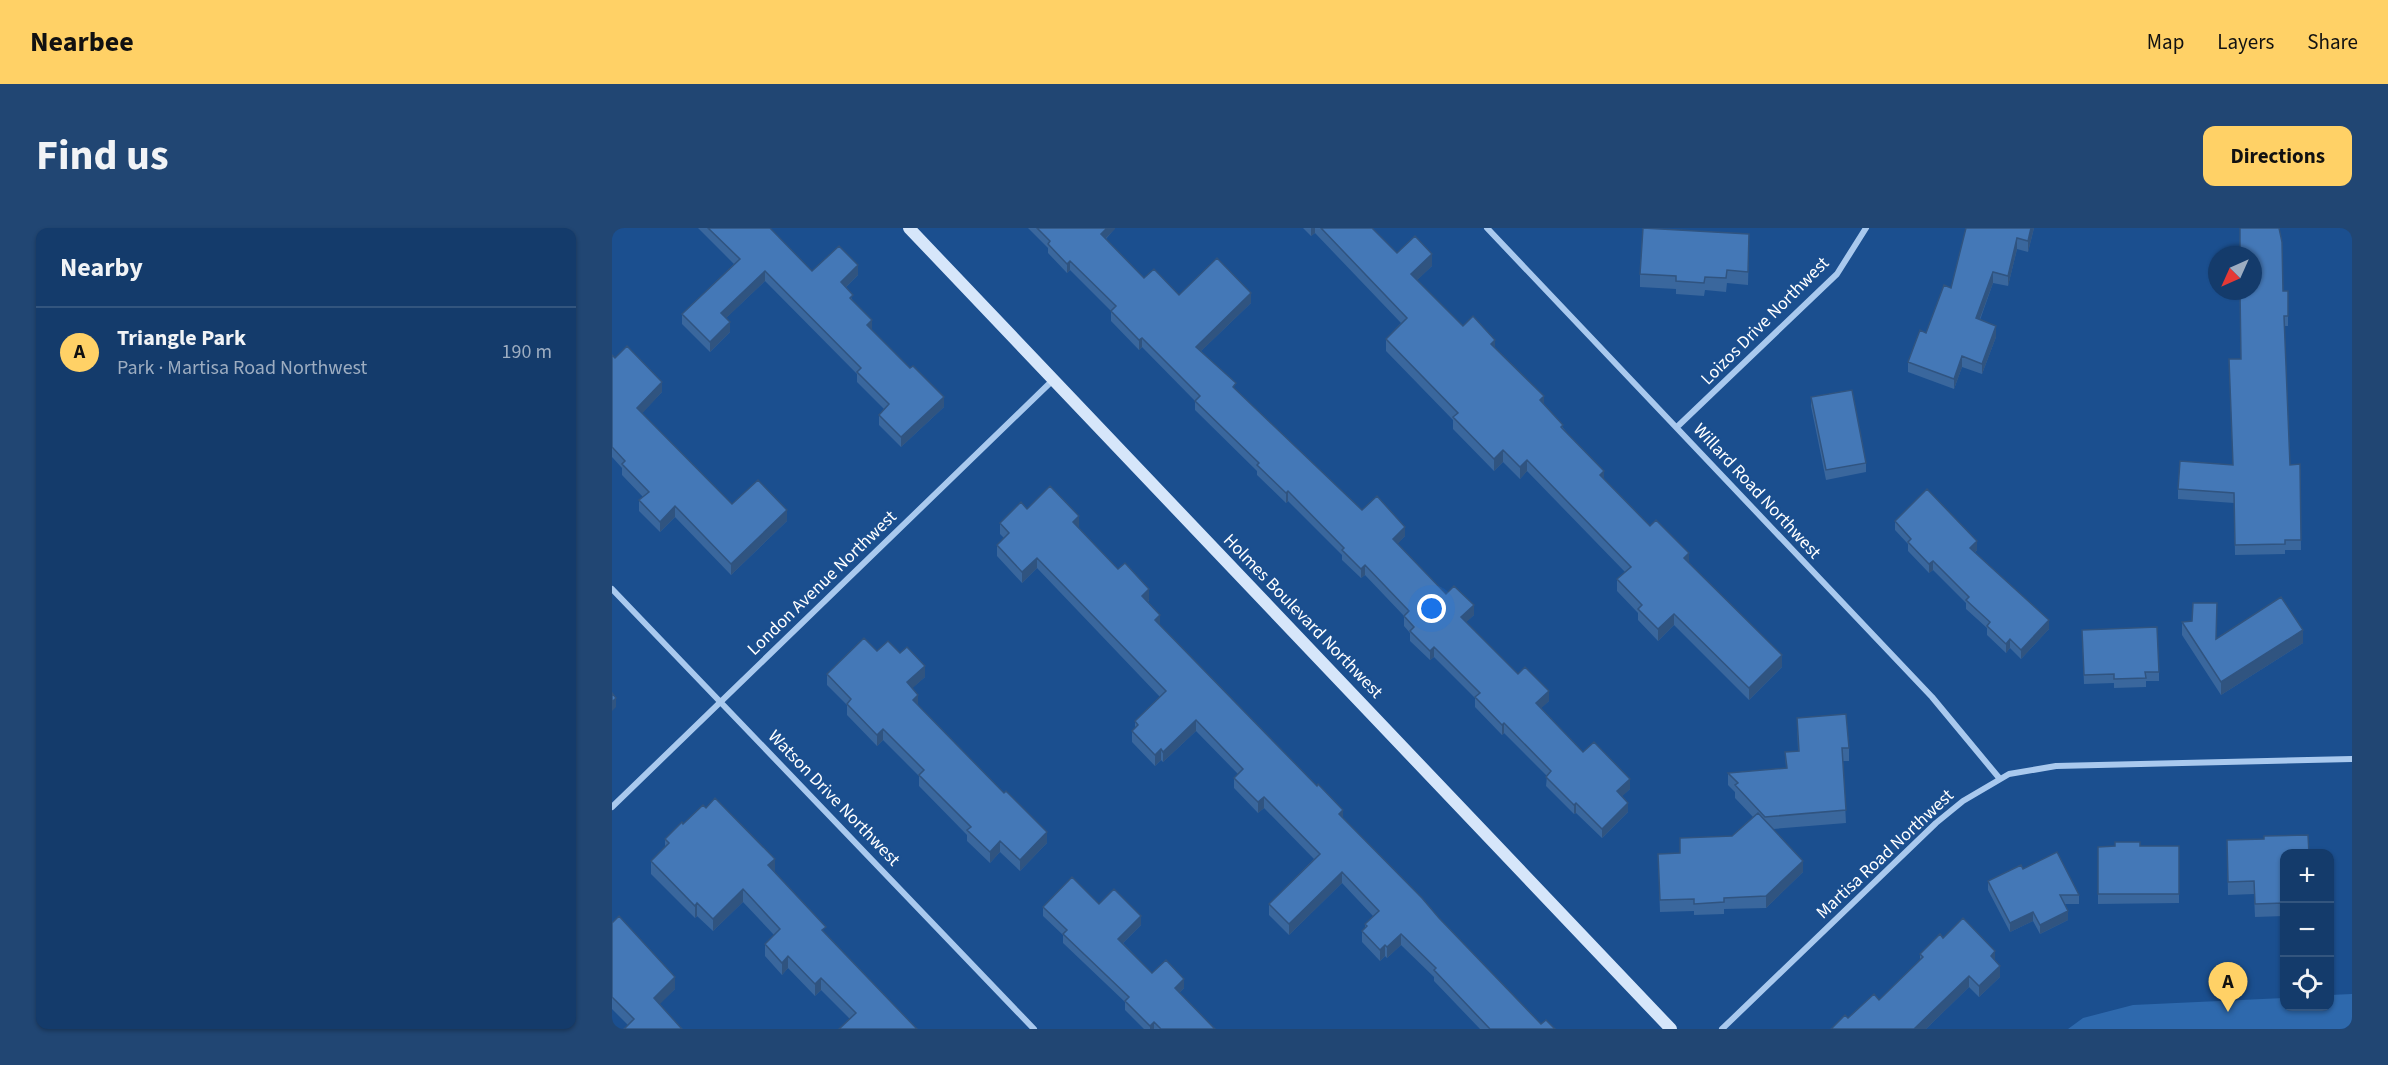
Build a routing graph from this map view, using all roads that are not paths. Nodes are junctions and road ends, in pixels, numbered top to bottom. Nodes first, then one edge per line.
1 (909, 228) edge
2 (1487, 228) edge
3 (1866, 228) edge
4 (1053, 380) junction
5 (1677, 427) junction
6 (612, 589) edge
7 (721, 702) junction
8 (2352, 759) edge
9 (2000, 779) junction
10 (612, 807) edge
11 (1034, 1029) edge
12 (1671, 1029) edge
13 (1722, 1029) edge

1 - 4 street, Holmes Boulevard Northwest
2 - 5 street, Willard Road Northwest
3 - 5 street, Loizos Drive Northwest
4 - 7 street, London Avenue Northwest
4 - 12 street, Holmes Boulevard Northwest
5 - 9 street, Willard Road Northwest
6 - 7 street, Watson Drive Northwest
7 - 10 street, London Avenue Northwest
7 - 11 street, Watson Drive Northwest
8 - 9 street, Martisa Road Northwest
9 - 13 street, Martisa Road Northwest

